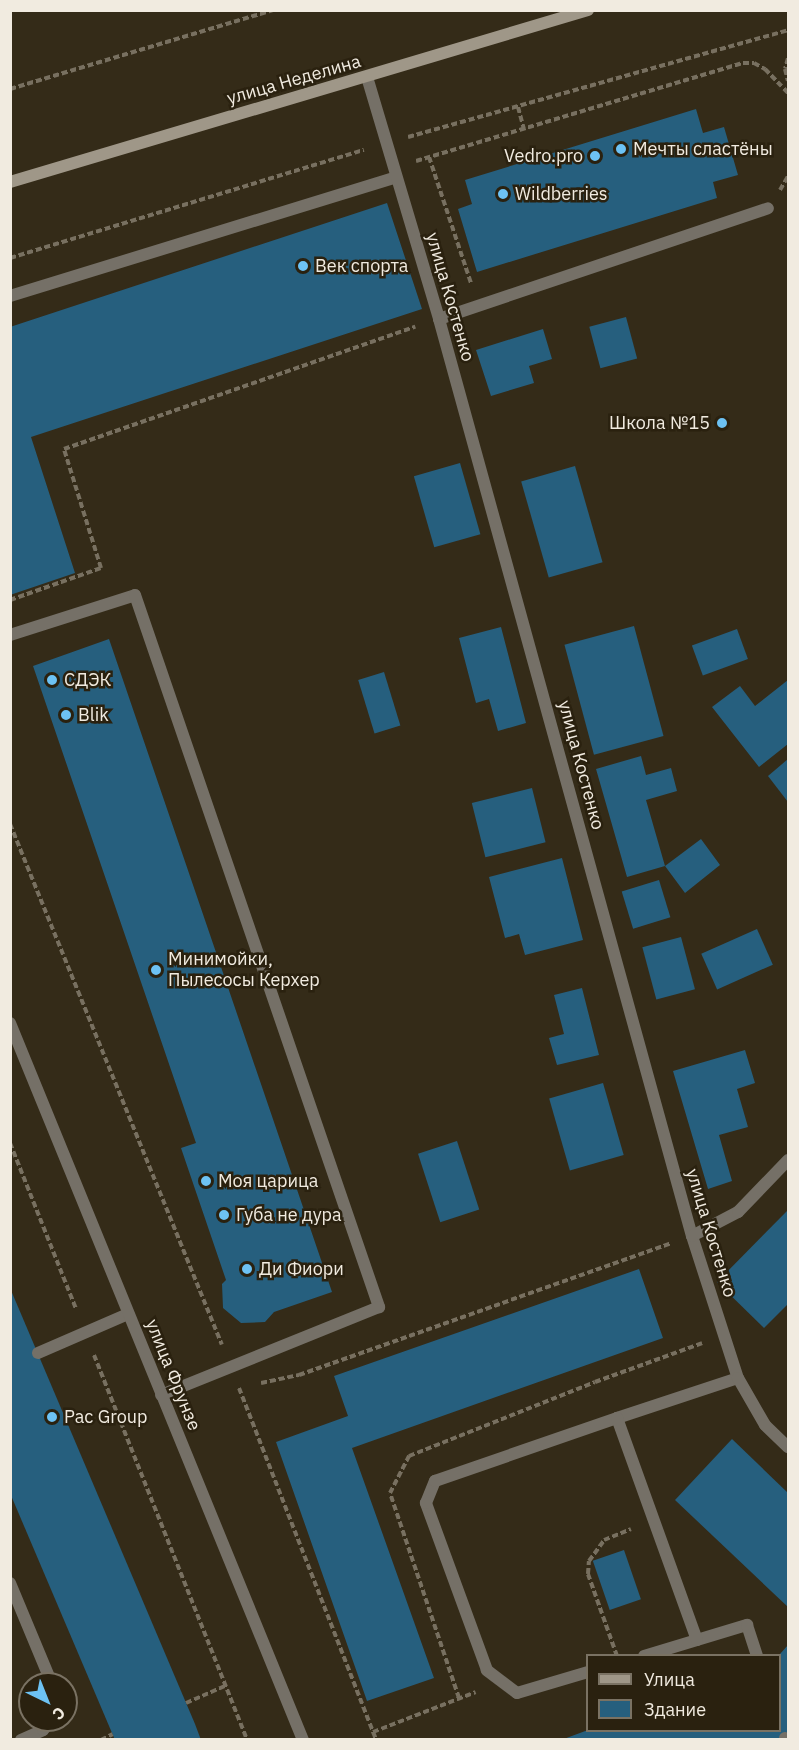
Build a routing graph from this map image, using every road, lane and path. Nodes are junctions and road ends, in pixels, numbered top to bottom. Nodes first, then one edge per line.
1 (274, 10) edge
2 (588, 10) edge
3 (789, 30) edge
4 (789, 58) edge
5 (367, 77) junction
6 (789, 81) edge
7 (10, 89) edge
8 (789, 93) edge
9 (518, 107) junction
10 (525, 129) junction
11 (386, 143) junction
12 (429, 157) junction
13 (395, 173) junction
14 (10, 182) edge
15 (768, 208) dead end
16 (10, 258) edge
17 (10, 296) edge
18 (479, 306) junction
19 (439, 319) junction
20 (10, 600) edge
21 (10, 635) edge
22 (10, 824) edge
23 (10, 1023) edge
24 (10, 1143) edge
25 (789, 1160) edge
26 (692, 1236) junction
27 (128, 1314) junction
28 (85, 1333) junction
29 (724, 1335) junction
30 (38, 1353) dead end
31 (231, 1366) junction
32 (738, 1378) junction
33 (595, 1382) dead end
34 (259, 1384) dead end
35 (249, 1386) dead end
36 (240, 1388) junction
37 (161, 1395) junction
38 (617, 1418) junction
39 (789, 1447) edge
40 (654, 1519) junction
41 (10, 1583) edge
42 (697, 1640) junction
43 (616, 1654) edge
44 (651, 1654) edge
45 (756, 1654) edge
46 (47, 1672) edge
47 (586, 1673) edge
48 (502, 1682) junction
49 (225, 1686) junction
50 (186, 1703) dead end
51 (39, 1732) edge
52 (373, 1732) junction
53 (113, 1734) dead end
54 (21, 1740) edge
55 (101, 1740) edge
56 (247, 1740) edge
57 (303, 1740) edge
58 (376, 1740) edge

1 - 7 path
2 - 5 main road, улица Неделина
3 - 9 path
4 - 6 path
5 - 11 street, улица Костенко
5 - 14 main road, улица Неделина
8 - 10 path
9 - 10 path
9 - 11 path
10 - 12 path
11 - 13 street, улица Костенко
11 - 16 path
12 - 13 path
12 - 18 path
13 - 17 street
13 - 19 street, улица Костенко
15 - 18 street
18 - 19 street
19 - 20 path
19 - 26 street, улица Костенко
21 - 31 street
22 - 31 path
23 - 27 street, улица Фрунзе
24 - 28 path
25 - 26 street
26 - 29 street, улица Костенко
26 - 34 path
27 - 28 street
27 - 37 street, улица Фрунзе
28 - 30 street
28 - 49 path
29 - 32 street, улица Костенко
29 - 33 path
31 - 36 path
31 - 37 street
32 - 38 street
32 - 39 street, улица Костенко
35 - 36 path
36 - 52 path
37 - 57 street, улица Фрунзе
38 - 40 street
38 - 48 street
40 - 42 street
40 - 43 path
41 - 46 street
42 - 44 street
42 - 45 street
47 - 48 street
48 - 52 path
49 - 50 path
49 - 56 path
51 - 54 street
52 - 58 path
53 - 55 path

